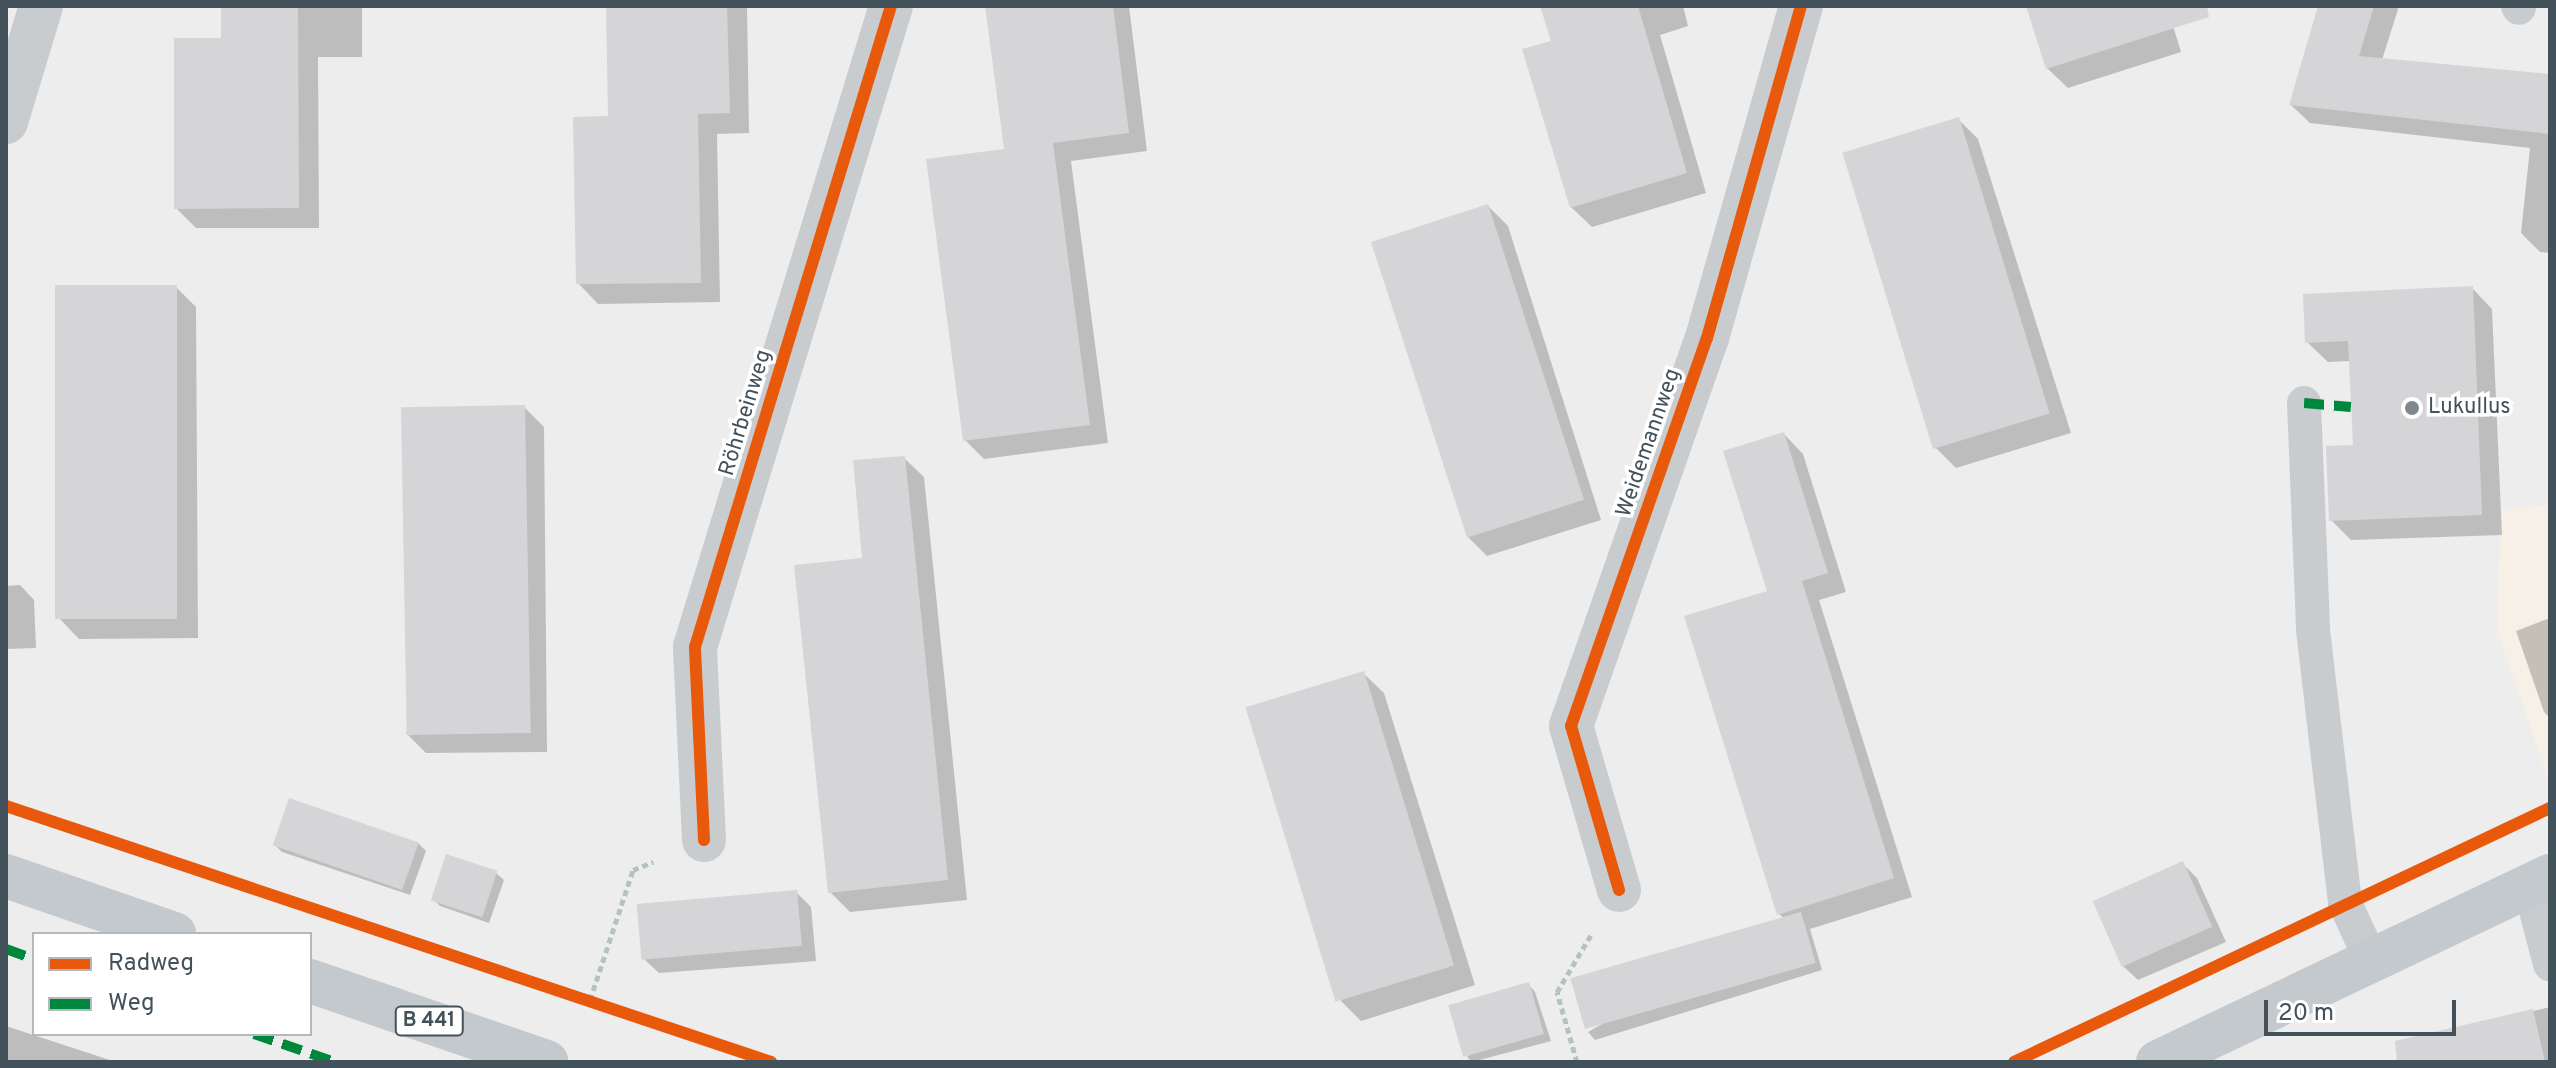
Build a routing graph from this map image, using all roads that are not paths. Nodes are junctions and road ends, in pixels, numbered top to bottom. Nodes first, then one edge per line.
1 (41, 6) edge
2 (891, 6) edge
3 (1801, 6) edge
4 (6, 122) edge
5 (2304, 403) dead end
6 (704, 840) road end
7 (6, 876) edge
8 (2540, 880) edge
9 (1619, 890) road end
10 (168, 932) edge
11 (2371, 960) junction
12 (2550, 964) edge
13 (312, 982) edge
14 (547, 1062) edge
15 (2158, 1062) edge

1 - 4 street
2 - 6 street, Röhrbeinweg
3 - 9 street, Weidemannweg
5 - 11 lane
7 - 10 main road
8 - 11 main road
8 - 12 lane
11 - 15 main road
13 - 14 main road, B 441

